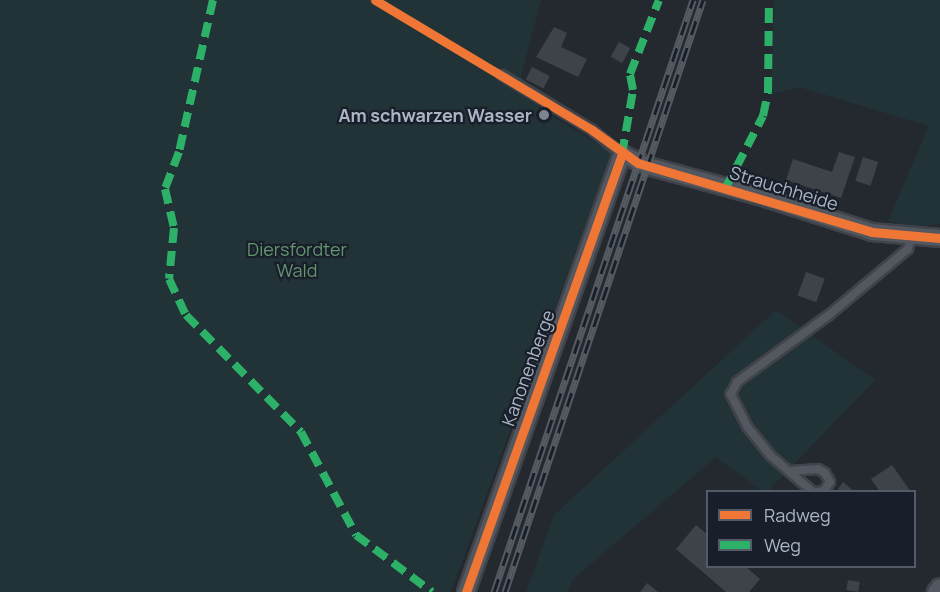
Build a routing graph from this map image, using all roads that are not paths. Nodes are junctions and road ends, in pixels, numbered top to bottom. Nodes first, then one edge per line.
1 (502, 75) dead end
2 (622, 154) junction
3 (911, 237) junction
4 (940, 238) edge
5 (790, 471) junction
6 (811, 490) edge
7 (825, 490) edge
8 (940, 586) edge
9 (466, 592) edge
10 (936, 592) edge

1 - 2 lane
2 - 3 street, Strauchheide
2 - 9 street, Kanonenberge
3 - 4 street, Strauchheide
3 - 5 lane
5 - 6 lane
5 - 7 lane
8 - 10 street

